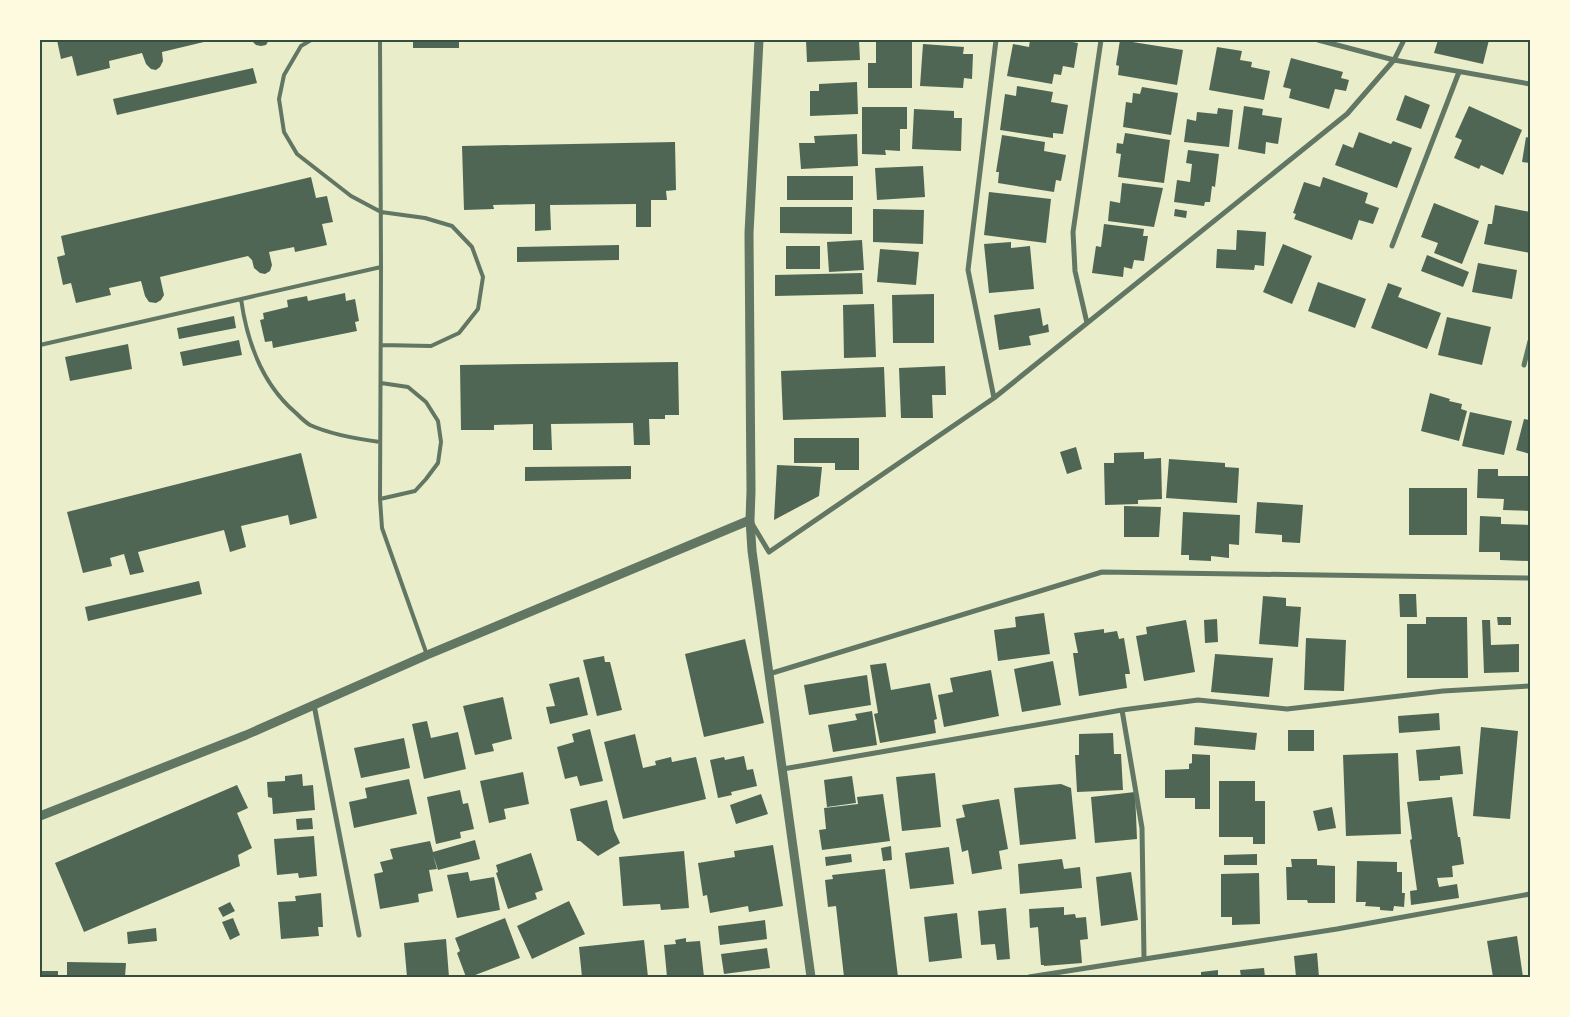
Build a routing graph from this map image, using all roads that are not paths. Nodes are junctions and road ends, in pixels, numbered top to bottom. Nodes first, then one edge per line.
1 (311, 40) edge
2 (380, 40) edge
3 (759, 40) edge
4 (996, 40) edge
5 (1101, 40) edge
6 (1318, 40) edge
7 (1404, 40) edge
8 (1394, 60) junction
9 (1459, 72) junction
10 (1530, 84) edge
11 (381, 212) junction
12 (1392, 246) dead end
13 (381, 267) junction
14 (241, 299) junction
15 (1086, 323) junction
16 (1530, 341) edge
17 (40, 345) edge
18 (381, 345) junction
19 (1524, 365) dead end
20 (381, 384) junction
21 (994, 398) junction
22 (380, 442) junction
23 (380, 499) junction
24 (750, 520) junction
25 (1530, 578) edge
26 (427, 655) junction
27 (769, 674) junction
28 (1530, 686) edge
29 (314, 705) junction
30 (1122, 710) junction
31 (783, 769) junction
32 (40, 816) edge
33 (1530, 894) edge
34 (359, 935) dead end
35 (1144, 958) junction
36 (811, 977) edge
37 (1029, 977) edge

1 - 11 lane
2 - 11 lane
3 - 24 street
4 - 21 street
5 - 15 street
6 - 8 street
7 - 8 street
8 - 9 street
8 - 15 street
9 - 10 street
9 - 12 street
11 - 13 lane
11 - 18 lane
13 - 14 lane
13 - 18 lane
14 - 17 lane
14 - 22 lane
15 - 21 street
16 - 19 street
18 - 20 lane
20 - 22 lane
20 - 23 lane
21 - 24 street
22 - 23 lane
23 - 26 lane
24 - 26 street
24 - 27 street
25 - 27 street
26 - 29 street
27 - 31 street
28 - 30 street
29 - 32 street
29 - 34 street
30 - 31 street
30 - 35 street
31 - 36 street
33 - 35 street
35 - 37 street

